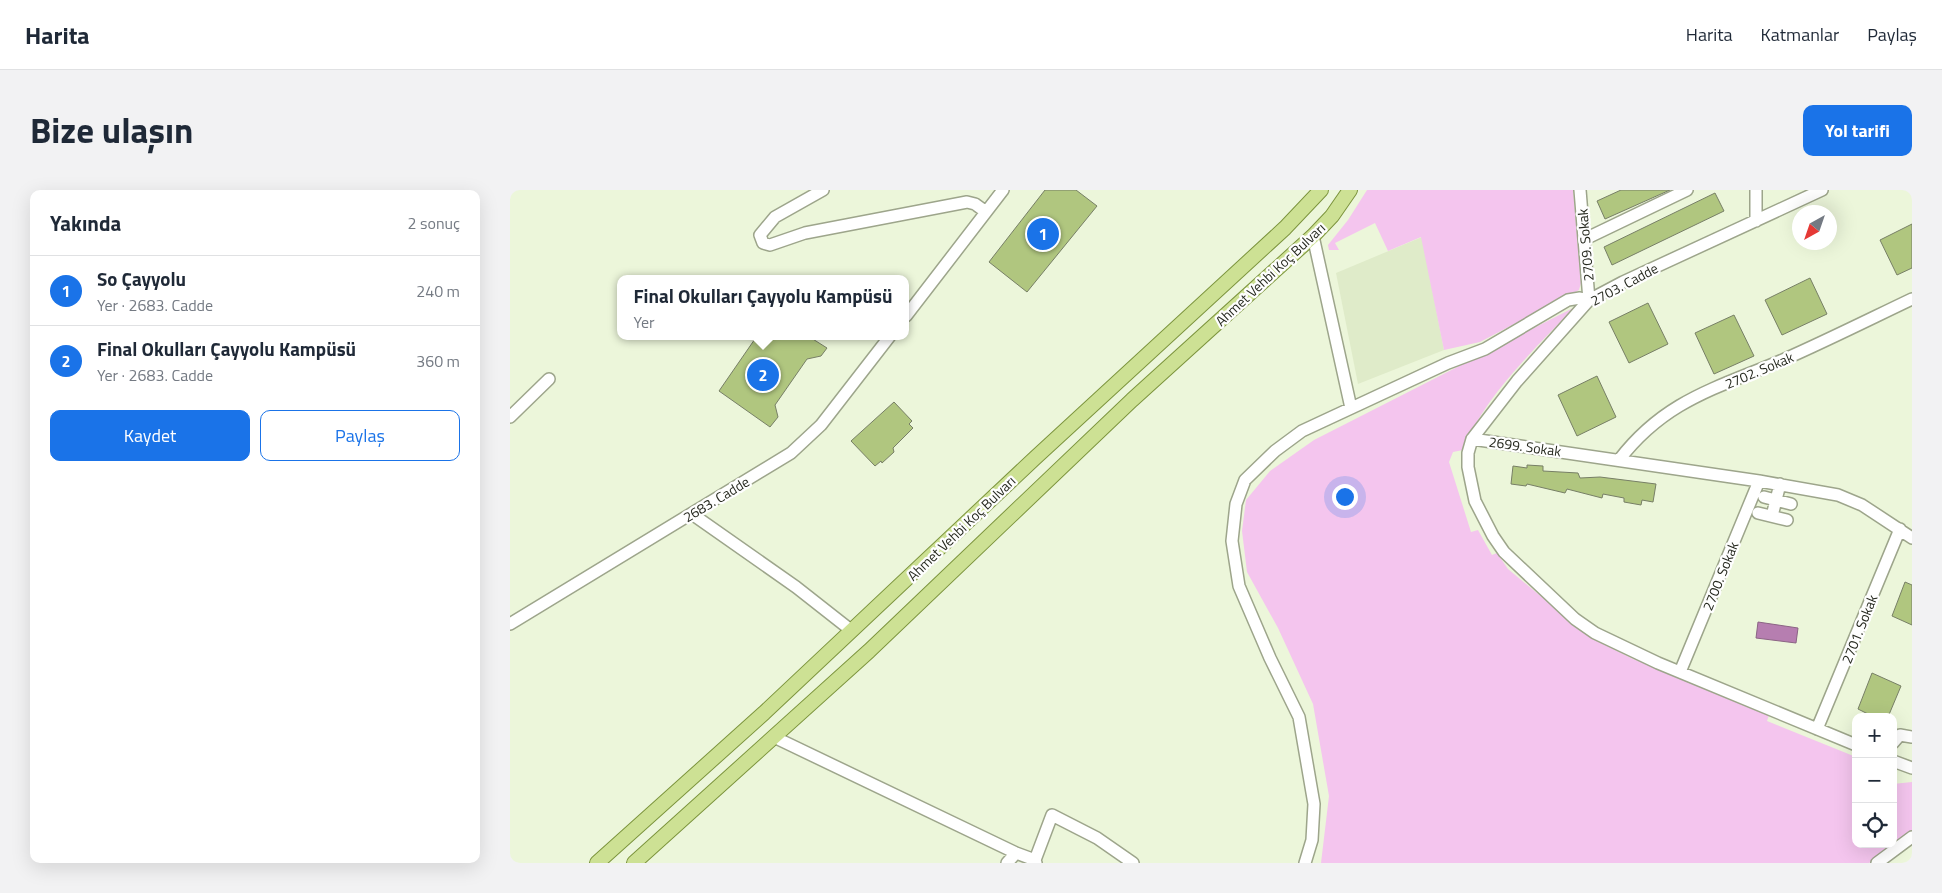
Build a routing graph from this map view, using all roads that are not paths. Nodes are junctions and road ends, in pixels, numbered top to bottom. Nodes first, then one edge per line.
1 (823, 190) edge
2 (1003, 190) edge
3 (1320, 190) edge
4 (1350, 190) edge
5 (1687, 190) edge
6 (1756, 190) edge
7 (1822, 190) edge
8 (1583, 192) edge
9 (986, 212) junction
10 (1756, 221) junction
11 (1313, 236) junction
12 (1585, 239) junction
13 (1912, 299) edge
14 (1589, 300) junction
15 (909, 312) edge
16 (887, 340) edge
17 (549, 379) dead end
18 (1351, 408) junction
19 (510, 417) edge
20 (1472, 438) junction
21 (1620, 460) junction
22 (1759, 480) junction
23 (1780, 484) junction
24 (1770, 499) junction
25 (1791, 504) dead end
26 (1758, 513) dead end
27 (692, 514) junction
28 (1772, 516) junction
29 (1787, 520) dead end
30 (1900, 529) junction
31 (1912, 538) edge
32 (510, 624) edge
33 (852, 631) junction
34 (1680, 672) junction
35 (1817, 729) junction
36 (774, 737) junction
37 (1912, 737) edge
38 (1897, 739) edge
39 (1852, 743) edge
40 (1897, 762) edge
41 (1912, 768) edge
42 (1912, 836) edge
43 (1016, 853) junction
44 (1036, 862) edge
45 (597, 863) edge
46 (634, 863) edge
47 (1007, 863) edge
48 (1133, 863) edge
49 (1305, 863) edge
50 (1877, 863) edge

1 - 9 street
2 - 9 street
3 - 33 main road, Ahmet Vehbi Koç Bulvarı
4 - 11 main road, Ahmet Vehbi Koç Bulvarı
5 - 12 street
6 - 10 street
7 - 10 street, 2703. Cadde
8 - 12 street, 2709. Sokak
9 - 15 street
10 - 14 street, 2703. Cadde
11 - 18 street
11 - 36 main road, Ahmet Vehbi Koç Bulvarı
12 - 14 street, 2709. Sokak
13 - 21 street, 2702. Sokak
14 - 18 street
14 - 20 street, 2703. Cadde
16 - 27 street, 2683. Cadde
17 - 19 street
18 - 49 street
20 - 21 street, 2699. Sokak
20 - 34 street, 2699. Sokak
21 - 22 street, 2699. Sokak
22 - 23 street, 2699. Sokak
22 - 34 street, 2700. Sokak
23 - 24 street
23 - 30 street, 2699. Sokak
24 - 25 street
24 - 28 street
26 - 28 street
27 - 32 street, 2683. Cadde
27 - 33 street
28 - 29 street
30 - 31 street, 2699. Sokak
30 - 35 street, 2701. Sokak
33 - 45 main road, Ahmet Vehbi Koç Bulvarı
34 - 35 street, 2699. Sokak
35 - 39 street, 2699. Sokak
36 - 43 street
36 - 46 main road, Ahmet Vehbi Koç Bulvarı
37 - 38 street
40 - 41 street
42 - 50 street
43 - 44 street
43 - 47 street
44 - 48 street

